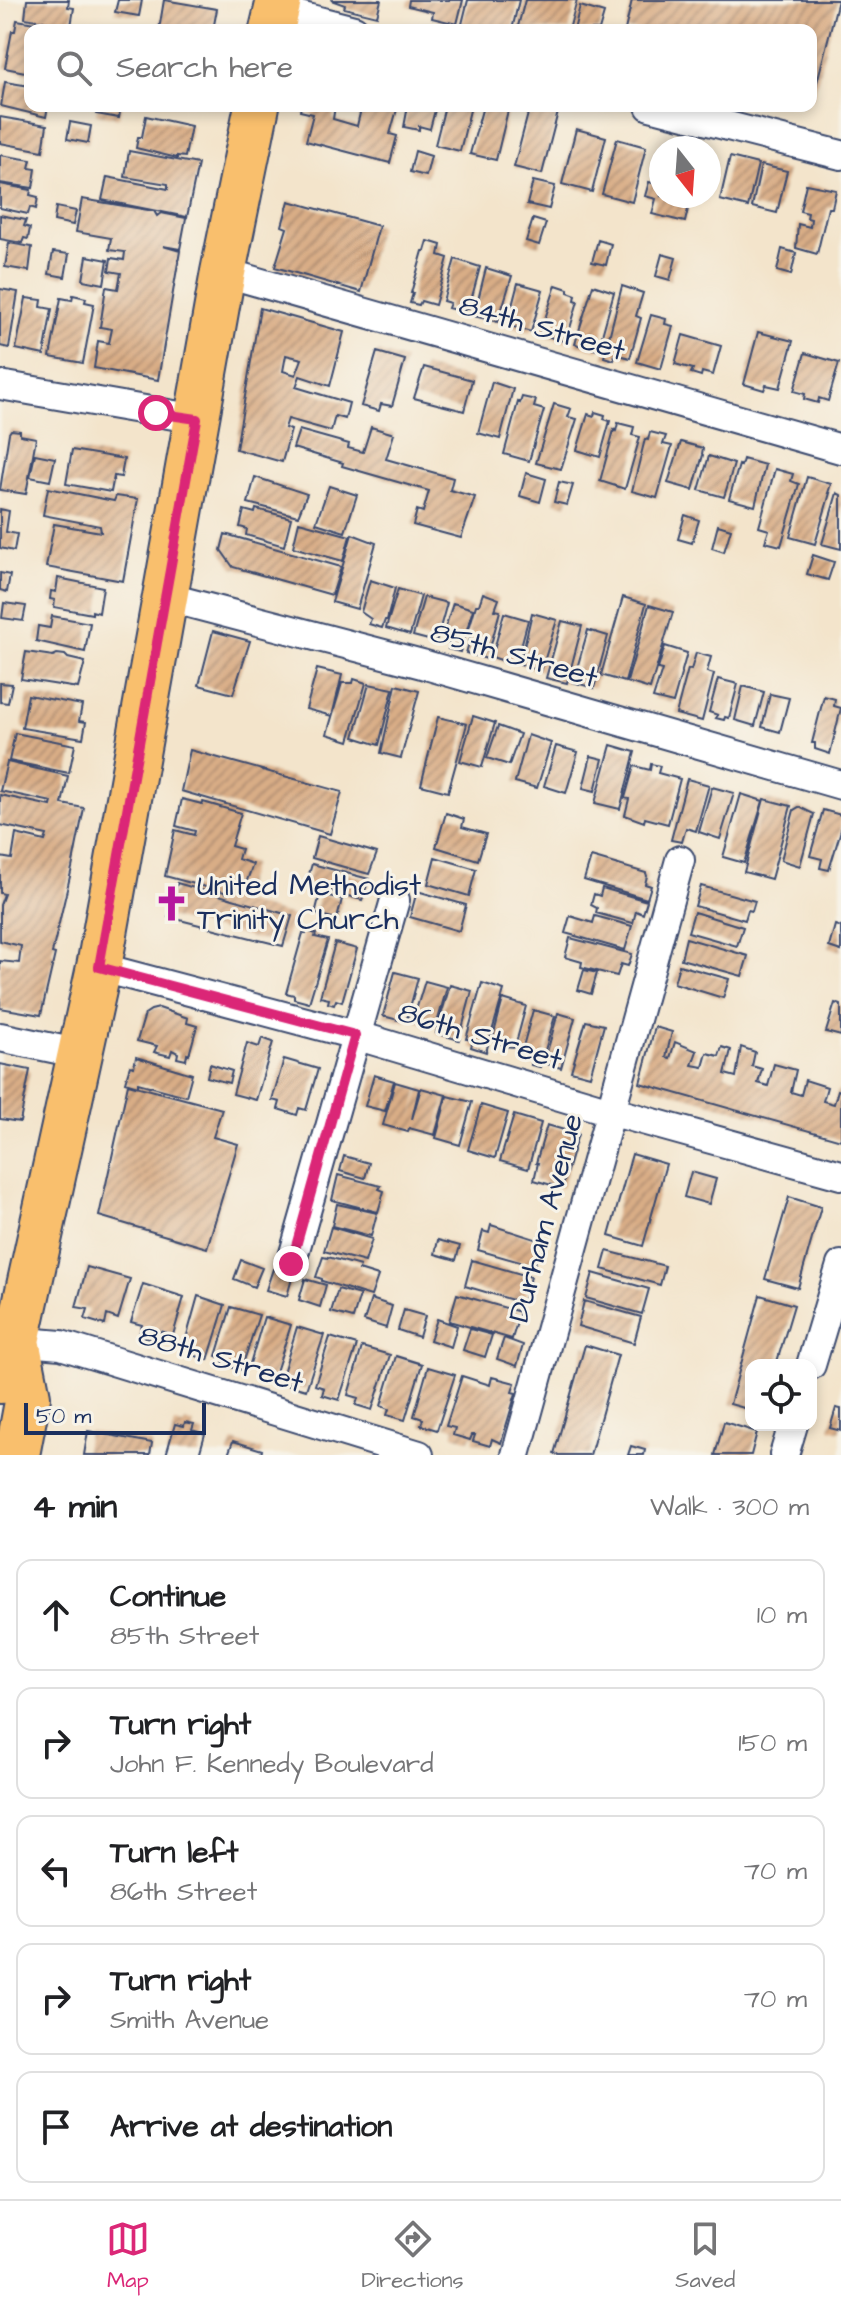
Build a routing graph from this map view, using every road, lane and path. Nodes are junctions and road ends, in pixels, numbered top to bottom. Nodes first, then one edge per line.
1 (276, 13) edge
2 (326, 24) edge
3 (256, 112) edge
4 (673, 112) edge
5 (841, 155) edge
6 (223, 272) junction
7 (0, 385) edge
8 (197, 419) junction
9 (841, 449) edge
10 (166, 597) junction
11 (841, 785) edge
12 (680, 860) dead end
13 (395, 900) dead end
14 (99, 967) junction
15 (355, 1035) junction
16 (0, 1037) edge
17 (81, 1054) junction
18 (610, 1111) junction
19 (841, 1175) edge
20 (291, 1264) dead end
21 (841, 1265) edge
22 (9, 1340) edge
23 (813, 1359) edge
24 (0, 1381) edge
25 (791, 1431) edge
26 (17, 1455) edge
27 (419, 1455) edge
28 (516, 1455) edge
29 (784, 1455) edge

1 - 2 street
3 - 6 main road
4 - 5 street
6 - 8 main road
6 - 9 street, 84th Street
7 - 8 street
8 - 10 main road
10 - 11 street, 85th Street
10 - 14 main road
12 - 18 street, Durham Avenue
13 - 15 street
14 - 15 street, 86th Street
14 - 17 main road
15 - 18 street, 86th Street
15 - 20 street
16 - 17 street
17 - 22 main road
18 - 19 street, 86th Street
18 - 28 street, Durham Avenue
21 - 23 street
22 - 24 main road
22 - 26 main road
22 - 27 street, 88th Street
25 - 29 street

